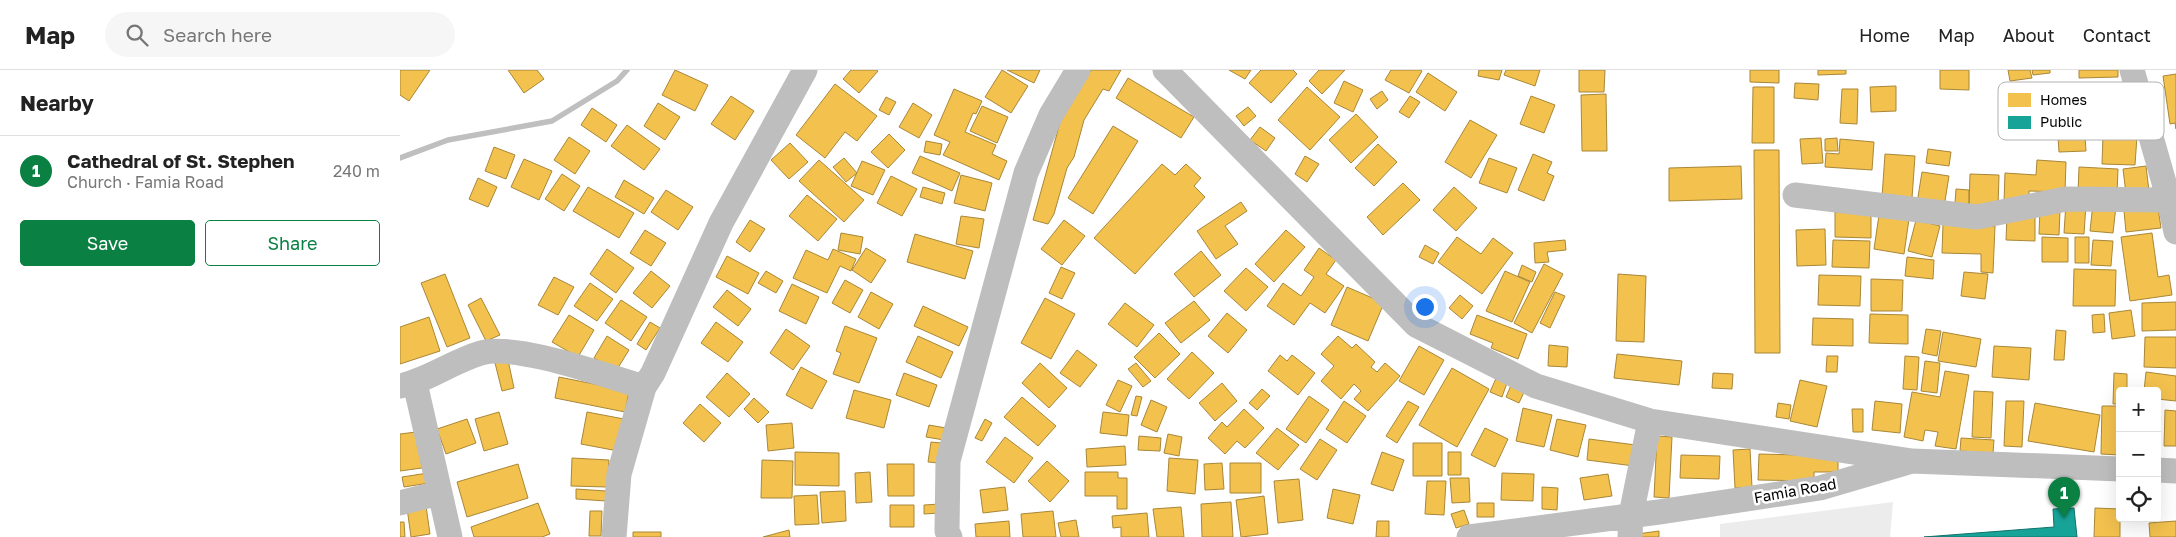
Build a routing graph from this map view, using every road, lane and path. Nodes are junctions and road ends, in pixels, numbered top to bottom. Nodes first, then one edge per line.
1 (805, 70) edge
2 (1078, 70) edge
3 (1165, 70) edge
4 (2152, 140) edge
5 (1795, 195) dead end
6 (2169, 200) junction
7 (2176, 232) edge
8 (407, 385) edge
9 (644, 387) junction
10 (1650, 421) junction
11 (1912, 461) junction
12 (2116, 469) edge
13 (2161, 470) edge
14 (2176, 471) edge
15 (439, 493) junction
16 (400, 503) edge
17 (1630, 526) edge
18 (450, 537) edge
19 (614, 537) edge
20 (950, 537) edge
21 (1469, 537) edge

1 - 9 street
2 - 20 street
3 - 10 street
4 - 6 street
5 - 6 street
6 - 7 street
8 - 9 street
8 - 15 street
9 - 19 street
10 - 11 street
10 - 17 street
11 - 12 street, Famia Road
11 - 17 street, Famia Road
13 - 14 street
15 - 16 street
15 - 18 street
17 - 21 street, Famia Road

